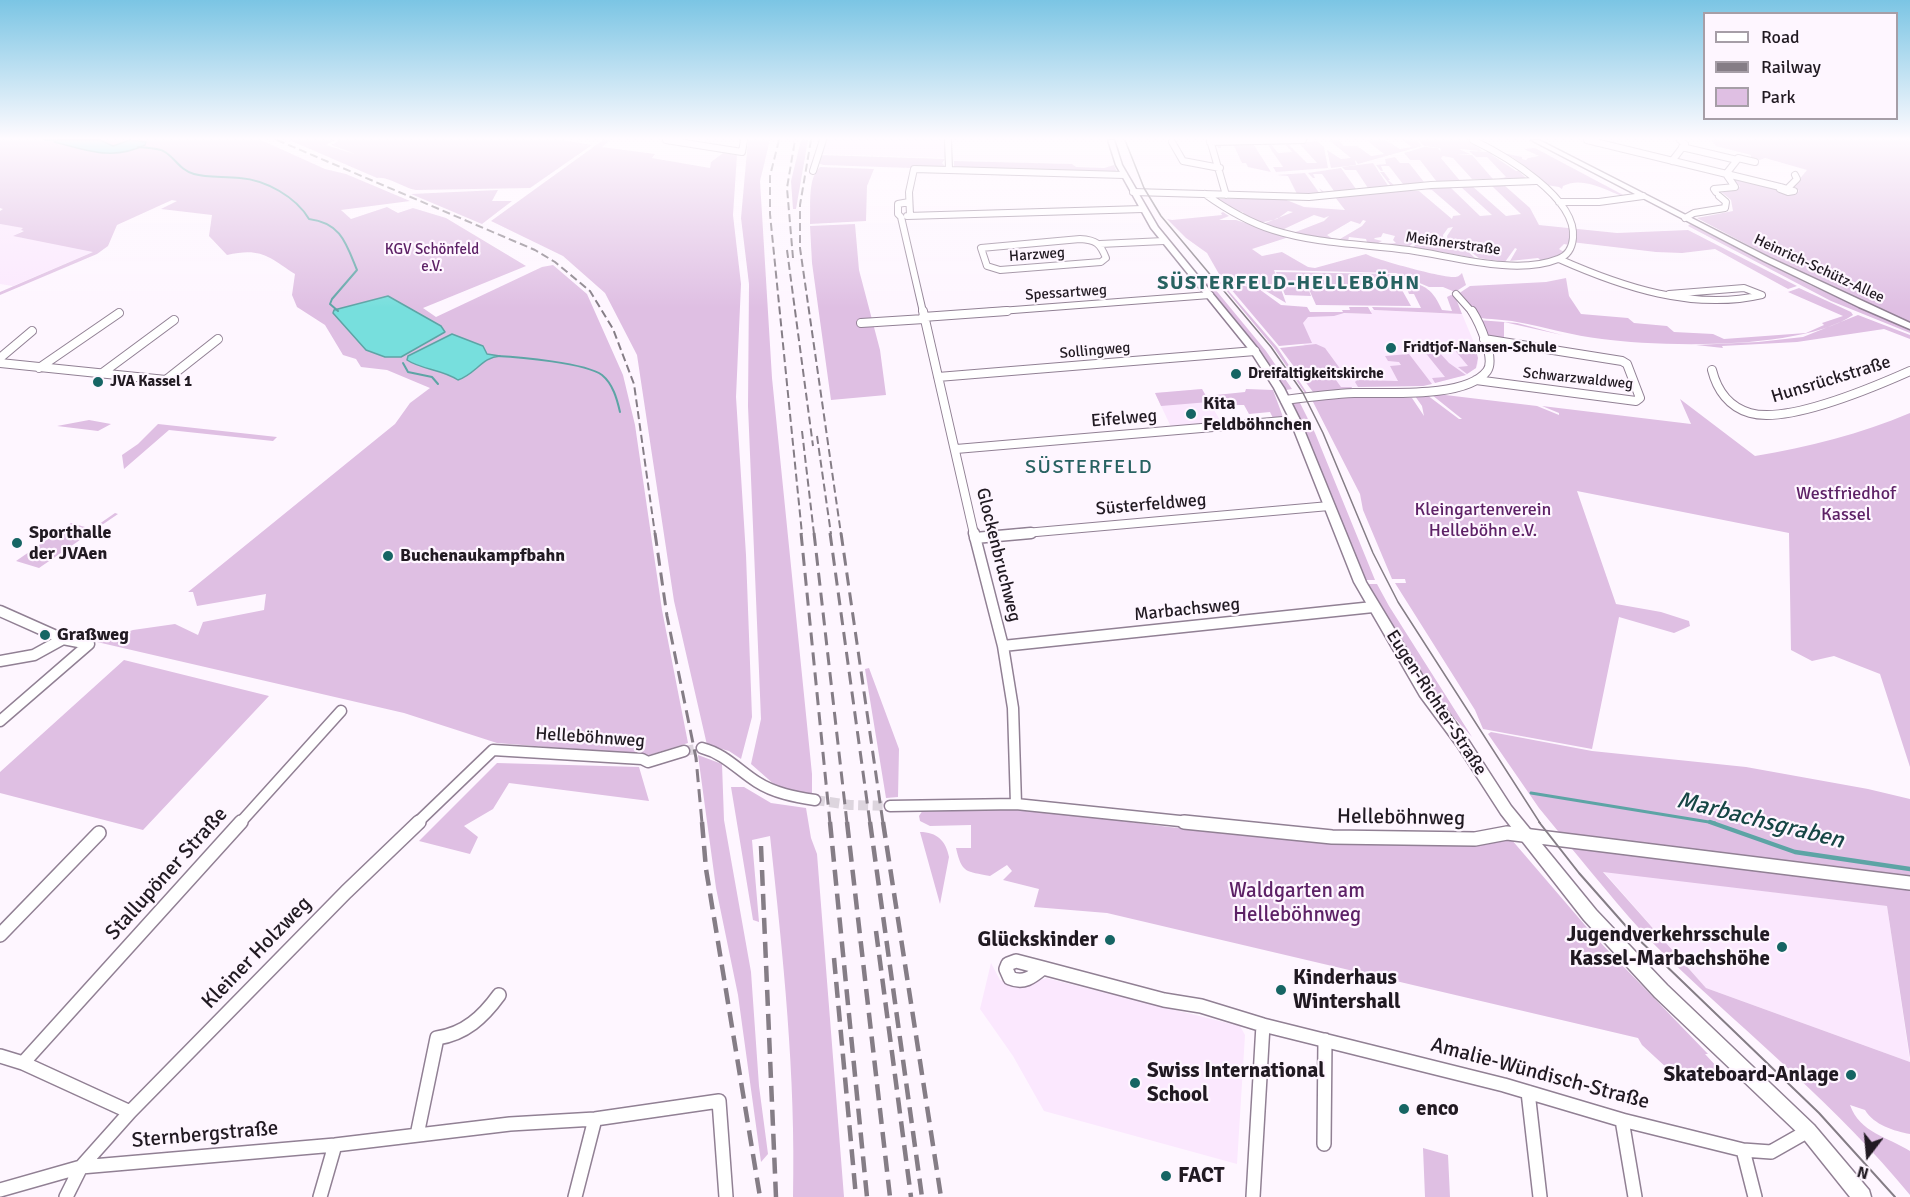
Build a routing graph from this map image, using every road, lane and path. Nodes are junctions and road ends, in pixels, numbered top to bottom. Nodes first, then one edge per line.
1 (909, 196) edge
2 (1135, 196) edge
3 (1208, 196) edge
4 (1262, 196) edge
5 (1321, 196) edge
6 (1552, 196) edge
7 (1642, 196) joint
8 (1719, 196) edge
9 (909, 201) junction
10 (1559, 202) junction
11 (1143, 208) junction
12 (906, 216) junction
13 (1685, 218) junction
14 (1164, 241) junction
15 (1100, 244) junction
16 (1559, 259) junction
17 (1456, 294) dead end
18 (1669, 294) junction
19 (1210, 295) junction
20 (120, 313) dead end
21 (923, 318) junction
22 (174, 320) dead end
23 (861, 323) dead end
24 (1910, 326) edge
25 (32, 331) dead end
26 (218, 339) dead end
27 (1484, 339) junction
28 (1255, 351) junction
29 (0, 358) edge
30 (0, 363) edge
31 (39, 368) junction
32 (1712, 370) dead end
33 (1910, 371) edge
34 (101, 374) junction
35 (938, 377) junction
36 (1476, 380) junction
37 (1285, 399) junction
38 (1295, 420) junction
39 (956, 449) junction
40 (1329, 506) junction
41 (975, 538) junction
42 (1373, 607) junction
43 (0, 612) edge
44 (63, 639) junction
45 (1003, 646) junction
46 (0, 661) edge
47 (341, 711) dead end
48 (0, 721) edge
49 (702, 748) tunnel mouth
50 (493, 750) joint
51 (684, 751) tunnel mouth
52 (815, 800) tunnel mouth
53 (1016, 804) junction
54 (890, 806) tunnel mouth
55 (99, 832) dead end
56 (1527, 837) junction
57 (1910, 883) edge
58 (0, 935) edge
59 (1043, 968) dead end
60 (499, 995) dead end
61 (1263, 1025) junction
62 (1325, 1040) junction
63 (0, 1056) edge
64 (23, 1064) junction
65 (1528, 1092) junction
66 (130, 1112) junction
67 (595, 1119) junction
68 (1622, 1120) junction
69 (1808, 1131) junction
70 (417, 1135) junction
71 (1324, 1144) dead end
72 (335, 1145) junction
73 (1743, 1150) junction
74 (81, 1167) junction
75 (0, 1191) edge
76 (66, 1197) edge
77 (320, 1197) edge
78 (575, 1197) edge
79 (726, 1197) edge
80 (1253, 1197) edge
81 (1540, 1197) edge
82 (1635, 1197) edge
83 (1755, 1197) edge
84 (1862, 1197) edge

1 - 9 street, Glockenbruchweg
2 - 11 main road, Eugen-Richter-Straße
3 - 16 street, Meißnerstraße
4 - 5 street
6 - 10 street
7 - 10 street
7 - 13 main road, Heinrich-Schütz-Allee
8 - 13 street
9 - 12 street, Glockenbruchweg
9 - 12 street, Glockenbruchweg
10 - 16 street
11 - 12 street
11 - 14 main road, Eugen-Richter-Straße
12 - 21 street, Glockenbruchweg
13 - 24 main road, Heinrich-Schütz-Allee
14 - 15 street, Harzweg
14 - 19 main road, Eugen-Richter-Straße
15 - 15 street, Harzweg
16 - 18 street
17 - 27 street
18 - 18 street
19 - 21 street, Spessartweg
19 - 28 main road, Eugen-Richter-Straße
20 - 31 street
21 - 23 street
21 - 35 street, Glockenbruchweg
22 - 34 street
25 - 29 street
26 - 34 street
27 - 36 street
27 - 36 street, Schwarzwaldweg
28 - 35 street, Sollingweg
28 - 37 main road, Eugen-Richter-Straße
30 - 31 street
31 - 34 street
32 - 33 street, Hunsrückstraße
35 - 39 street, Glockenbruchweg
36 - 37 street, Schwarzwaldweg
37 - 38 main road, Eugen-Richter-Straße
38 - 39 street, Eifelweg
38 - 40 main road, Eugen-Richter-Straße
39 - 41 street, Glockenbruchweg
40 - 41 street, Süsterfeldweg
40 - 42 main road, Eugen-Richter-Straße
41 - 45 street, Glockenbruchweg
42 - 45 street, Marbachsweg
42 - 56 main road, Eugen-Richter-Straße
43 - 44 street
44 - 46 street
44 - 48 street
45 - 53 street, Glockenbruchweg
47 - 64 street, Stallupöner Straße
49 - 52 street
50 - 51 street, Helleböhnweg
50 - 66 street, Kleiner Holzweg
53 - 54 street, Helleböhnweg
53 - 56 street, Helleböhnweg
55 - 58 street
56 - 57 street, Helleböhnweg
56 - 69 main road, Eugen-Richter-Straße
59 - 61 street, Amalie-Wündisch-Straße
60 - 70 street
61 - 62 street, Amalie-Wündisch-Straße
61 - 80 street
62 - 65 street, Amalie-Wündisch-Straße
62 - 71 street
63 - 64 street
64 - 66 street
65 - 68 street, Amalie-Wündisch-Straße
65 - 81 street
66 - 74 street, Kleiner Holzweg
67 - 70 street, Sternbergstraße
67 - 78 street
67 - 79 street, Sternbergstraße
68 - 73 street, Amalie-Wündisch-Straße
68 - 82 street
69 - 73 street, Amalie-Wündisch-Straße
69 - 84 main road, Eugen-Richter-Straße
70 - 72 street, Sternbergstraße
72 - 74 street, Sternbergstraße
72 - 77 street
73 - 83 street
74 - 75 street, Sternbergstraße
74 - 76 street, Kleiner Holzweg

